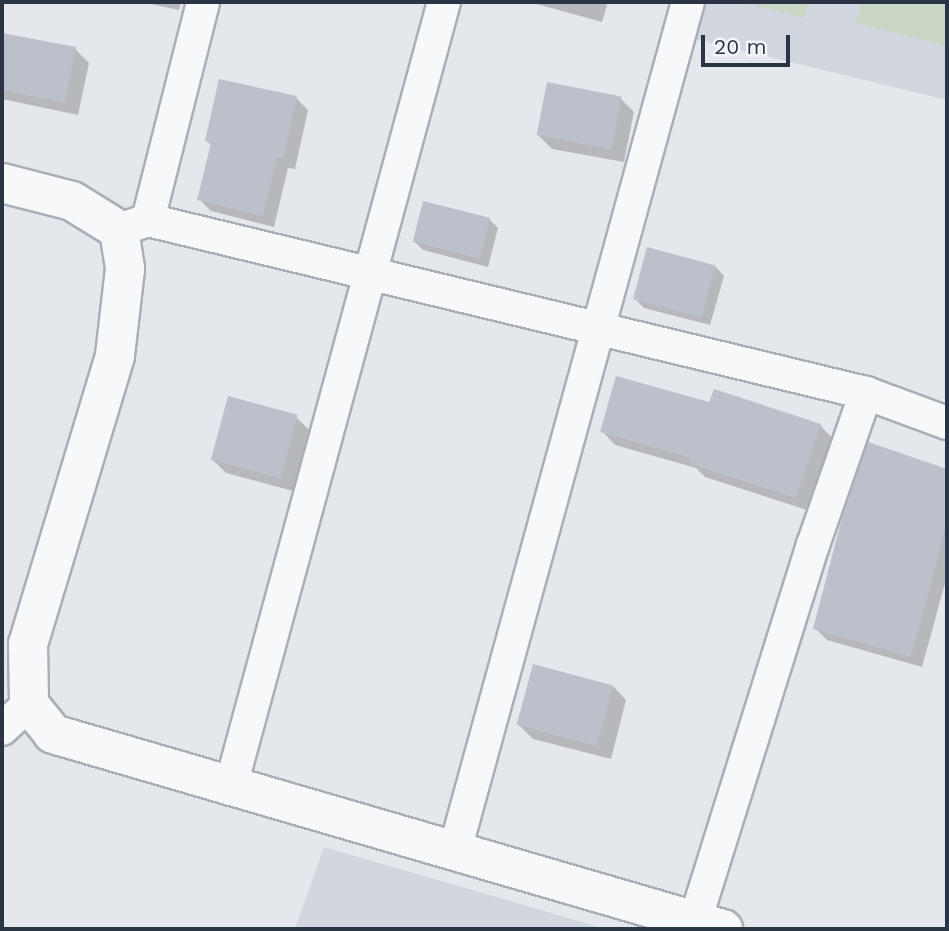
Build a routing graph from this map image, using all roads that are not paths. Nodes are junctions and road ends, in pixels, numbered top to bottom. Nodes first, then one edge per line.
1 (203, 2) edge
2 (444, 2) edge
3 (688, 2) edge
4 (2, 183) edge
5 (133, 225) junction
6 (367, 274) junction
7 (594, 329) junction
8 (866, 393) junction
9 (947, 423) edge
10 (29, 704) junction
11 (2, 729) edge
12 (230, 789) junction
13 (455, 850) junction
14 (709, 925) edge

1 - 5 street
2 - 6 street
3 - 7 street
4 - 5 street
5 - 6 street
5 - 10 street
6 - 7 street
6 - 12 street
7 - 8 street
7 - 13 street
8 - 9 street
8 - 14 street
10 - 11 street
10 - 12 street
12 - 13 street
13 - 14 street

